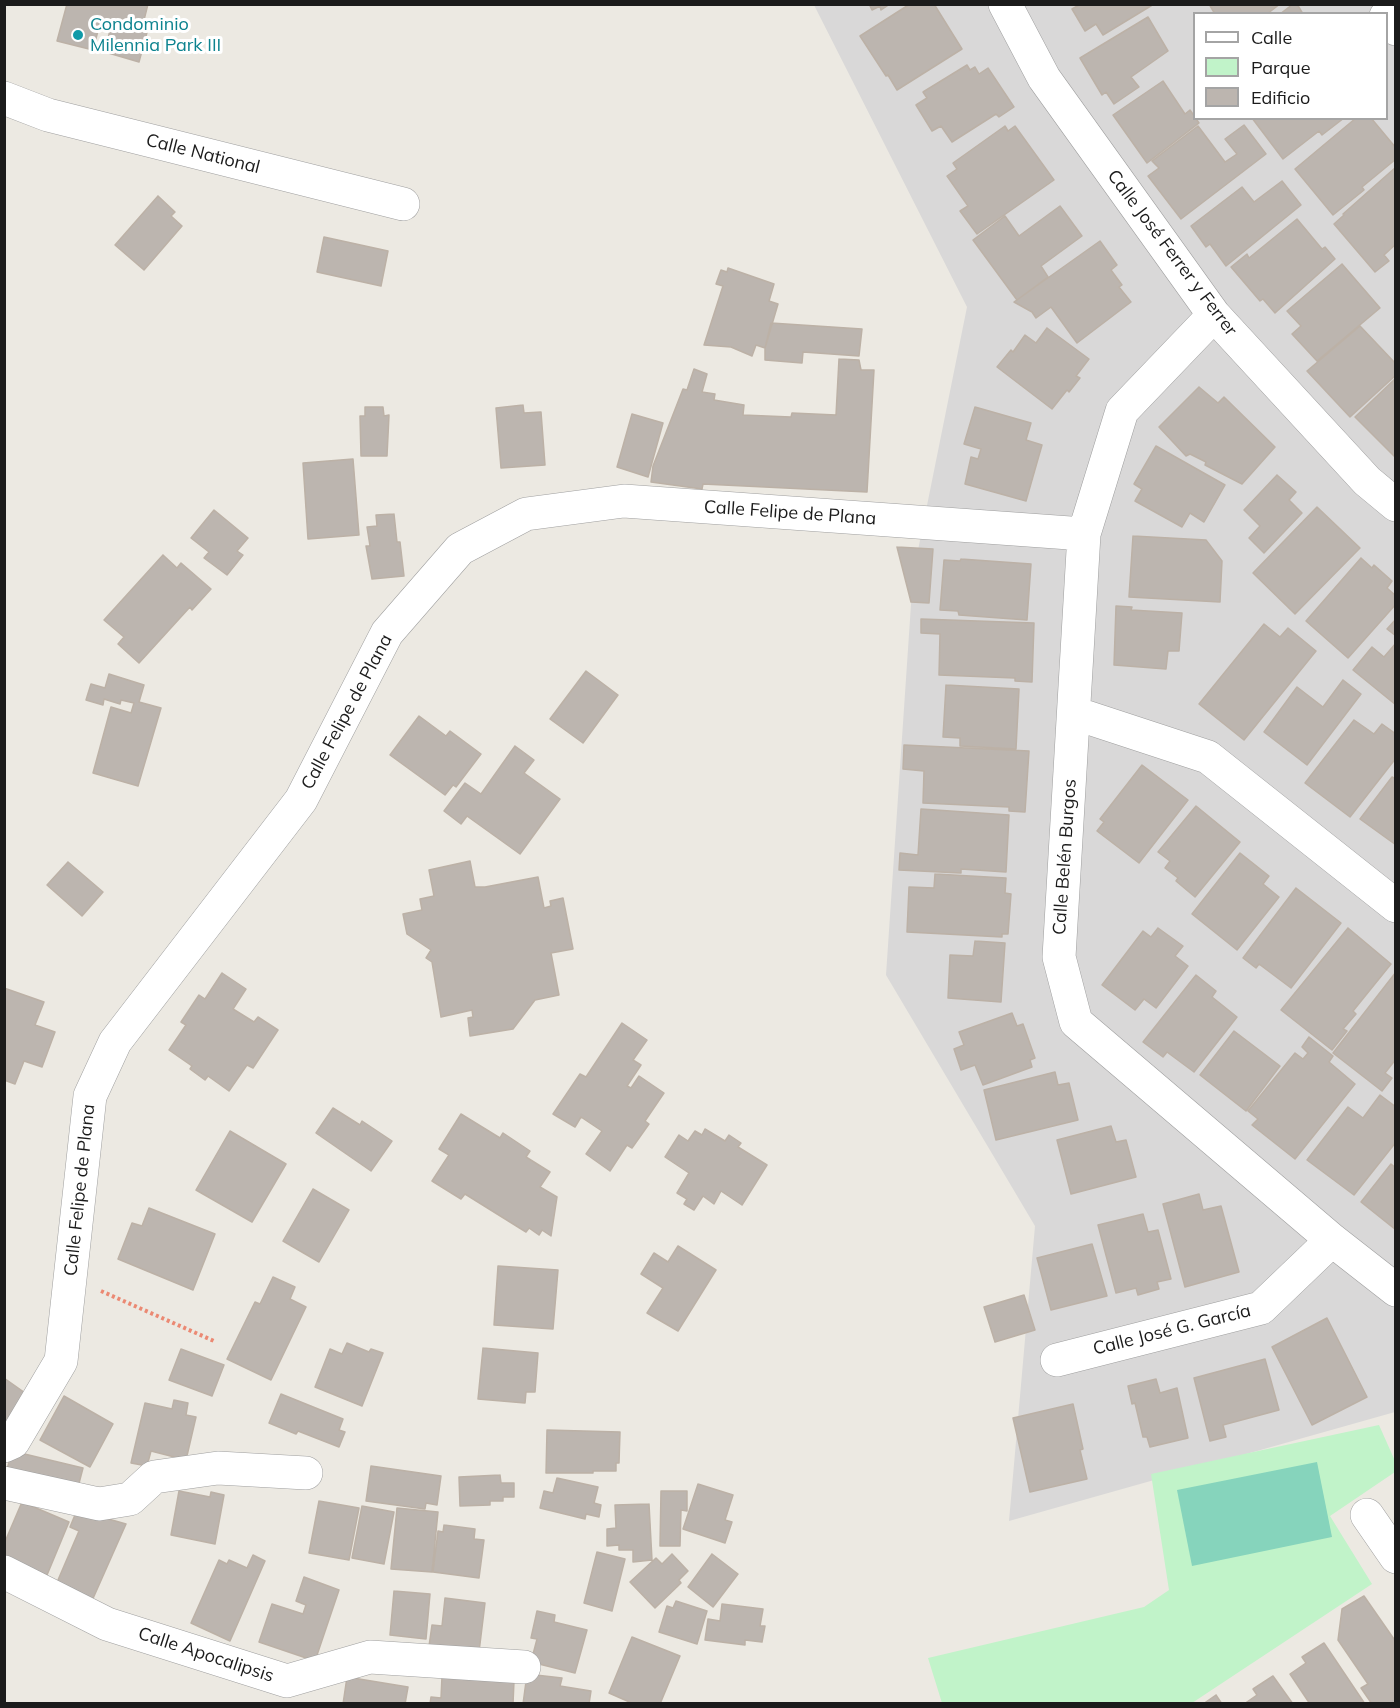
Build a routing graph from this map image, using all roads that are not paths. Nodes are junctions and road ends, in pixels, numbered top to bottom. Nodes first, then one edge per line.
1 (1005, 4) edge
2 (4, 98) edge
3 (403, 204) dead end
4 (1214, 315) junction
5 (1395, 505) edge
6 (1084, 534) junction
7 (1074, 713) junction
8 (1395, 906) edge
9 (1332, 1240) junction
10 (1395, 1290) edge
11 (1057, 1360) dead end
12 (4, 1446) edge
13 (306, 1473) dead end
14 (4, 1483) edge
15 (1367, 1515) dead end
16 (1395, 1557) edge
17 (4, 1572) edge
18 (524, 1667) dead end

1 - 4 street, Calle José Ferrer y Ferrer
2 - 3 street, Calle National
4 - 5 street, Calle José Ferrer y Ferrer
4 - 6 street, Calle Belén Burgos
6 - 7 street, Calle Belén Burgos
6 - 12 street, Calle Felipe de Plana
7 - 8 street
7 - 9 street, Calle Belén Burgos
9 - 10 street, Calle Belén Burgos
9 - 11 street, Calle José G. García
13 - 14 street
15 - 16 street
17 - 18 street, Calle Apocalipsis

